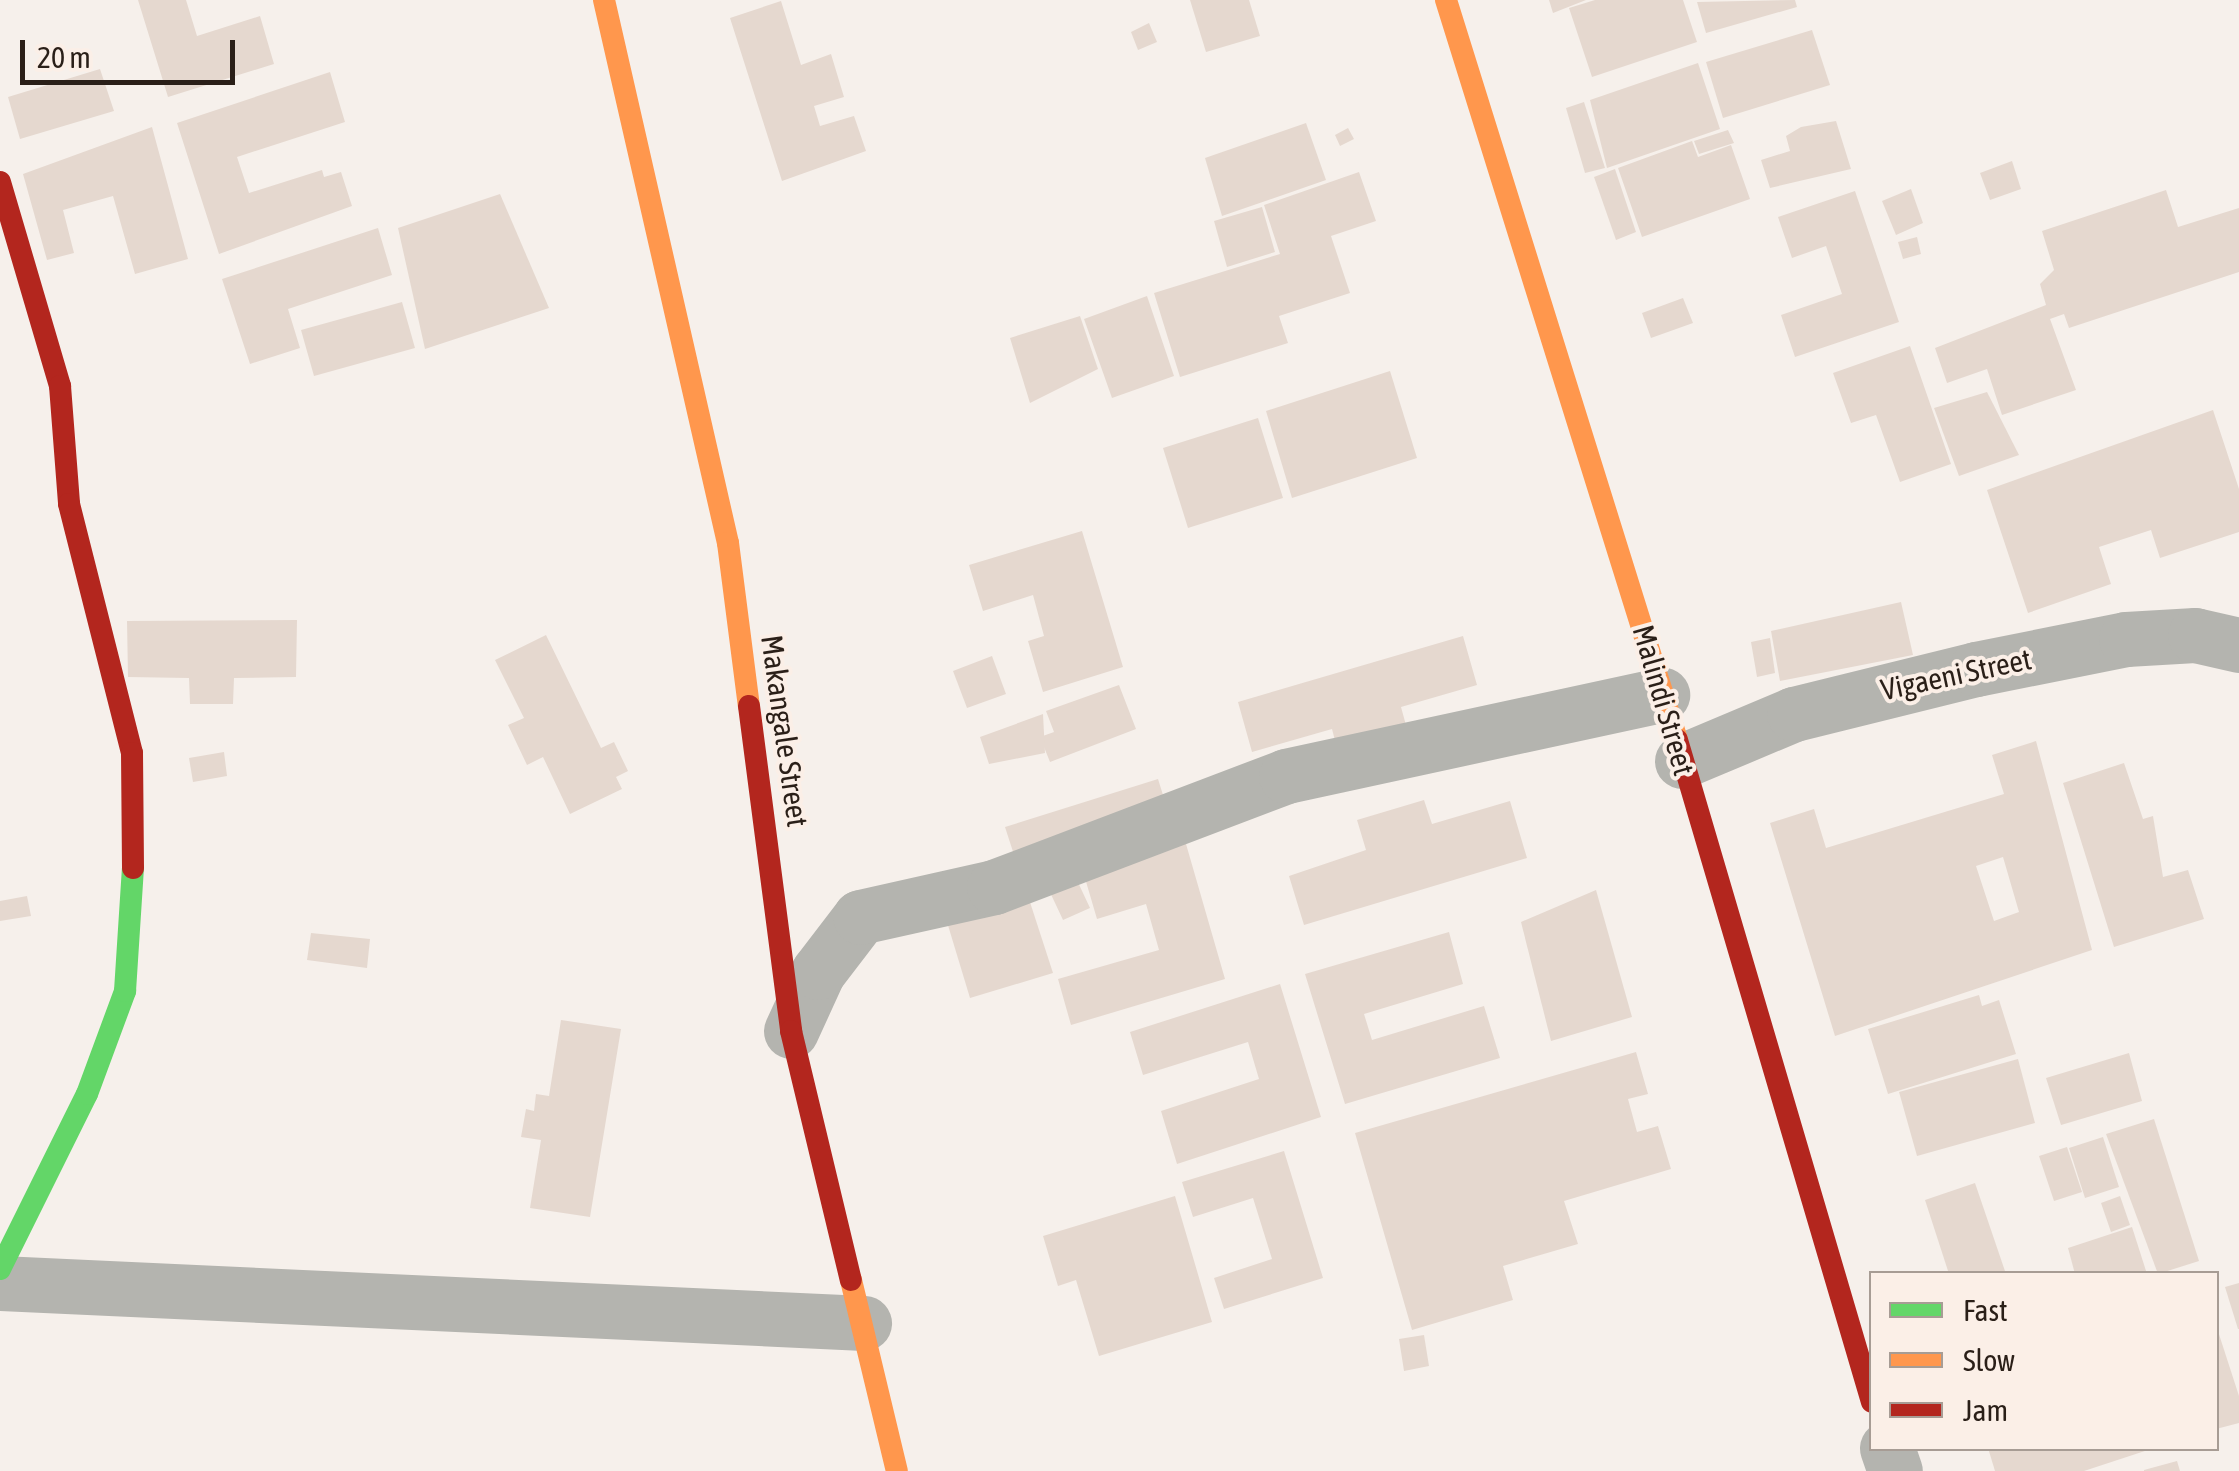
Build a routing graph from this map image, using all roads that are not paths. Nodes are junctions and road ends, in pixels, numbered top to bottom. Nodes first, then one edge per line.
1 (604, 0) edge
2 (1446, 0) edge
3 (0, 182) edge
4 (2239, 646) edge
5 (1662, 695) junction
6 (1682, 761) junction
7 (790, 1031) junction
8 (0, 1270) edge
9 (0, 1283) edge
10 (864, 1323) junction
11 (1869, 1392) edge
12 (897, 1471) edge

1 - 7 street, Makangale Street
2 - 5 street, Malindi Street
3 - 8 street
4 - 6 street, Vigaeni Street
5 - 6 street, Malindi Street
5 - 7 street
6 - 11 street, Malindi Street
7 - 10 street, Makangale Street
9 - 10 street
10 - 12 street, Makangale Street

